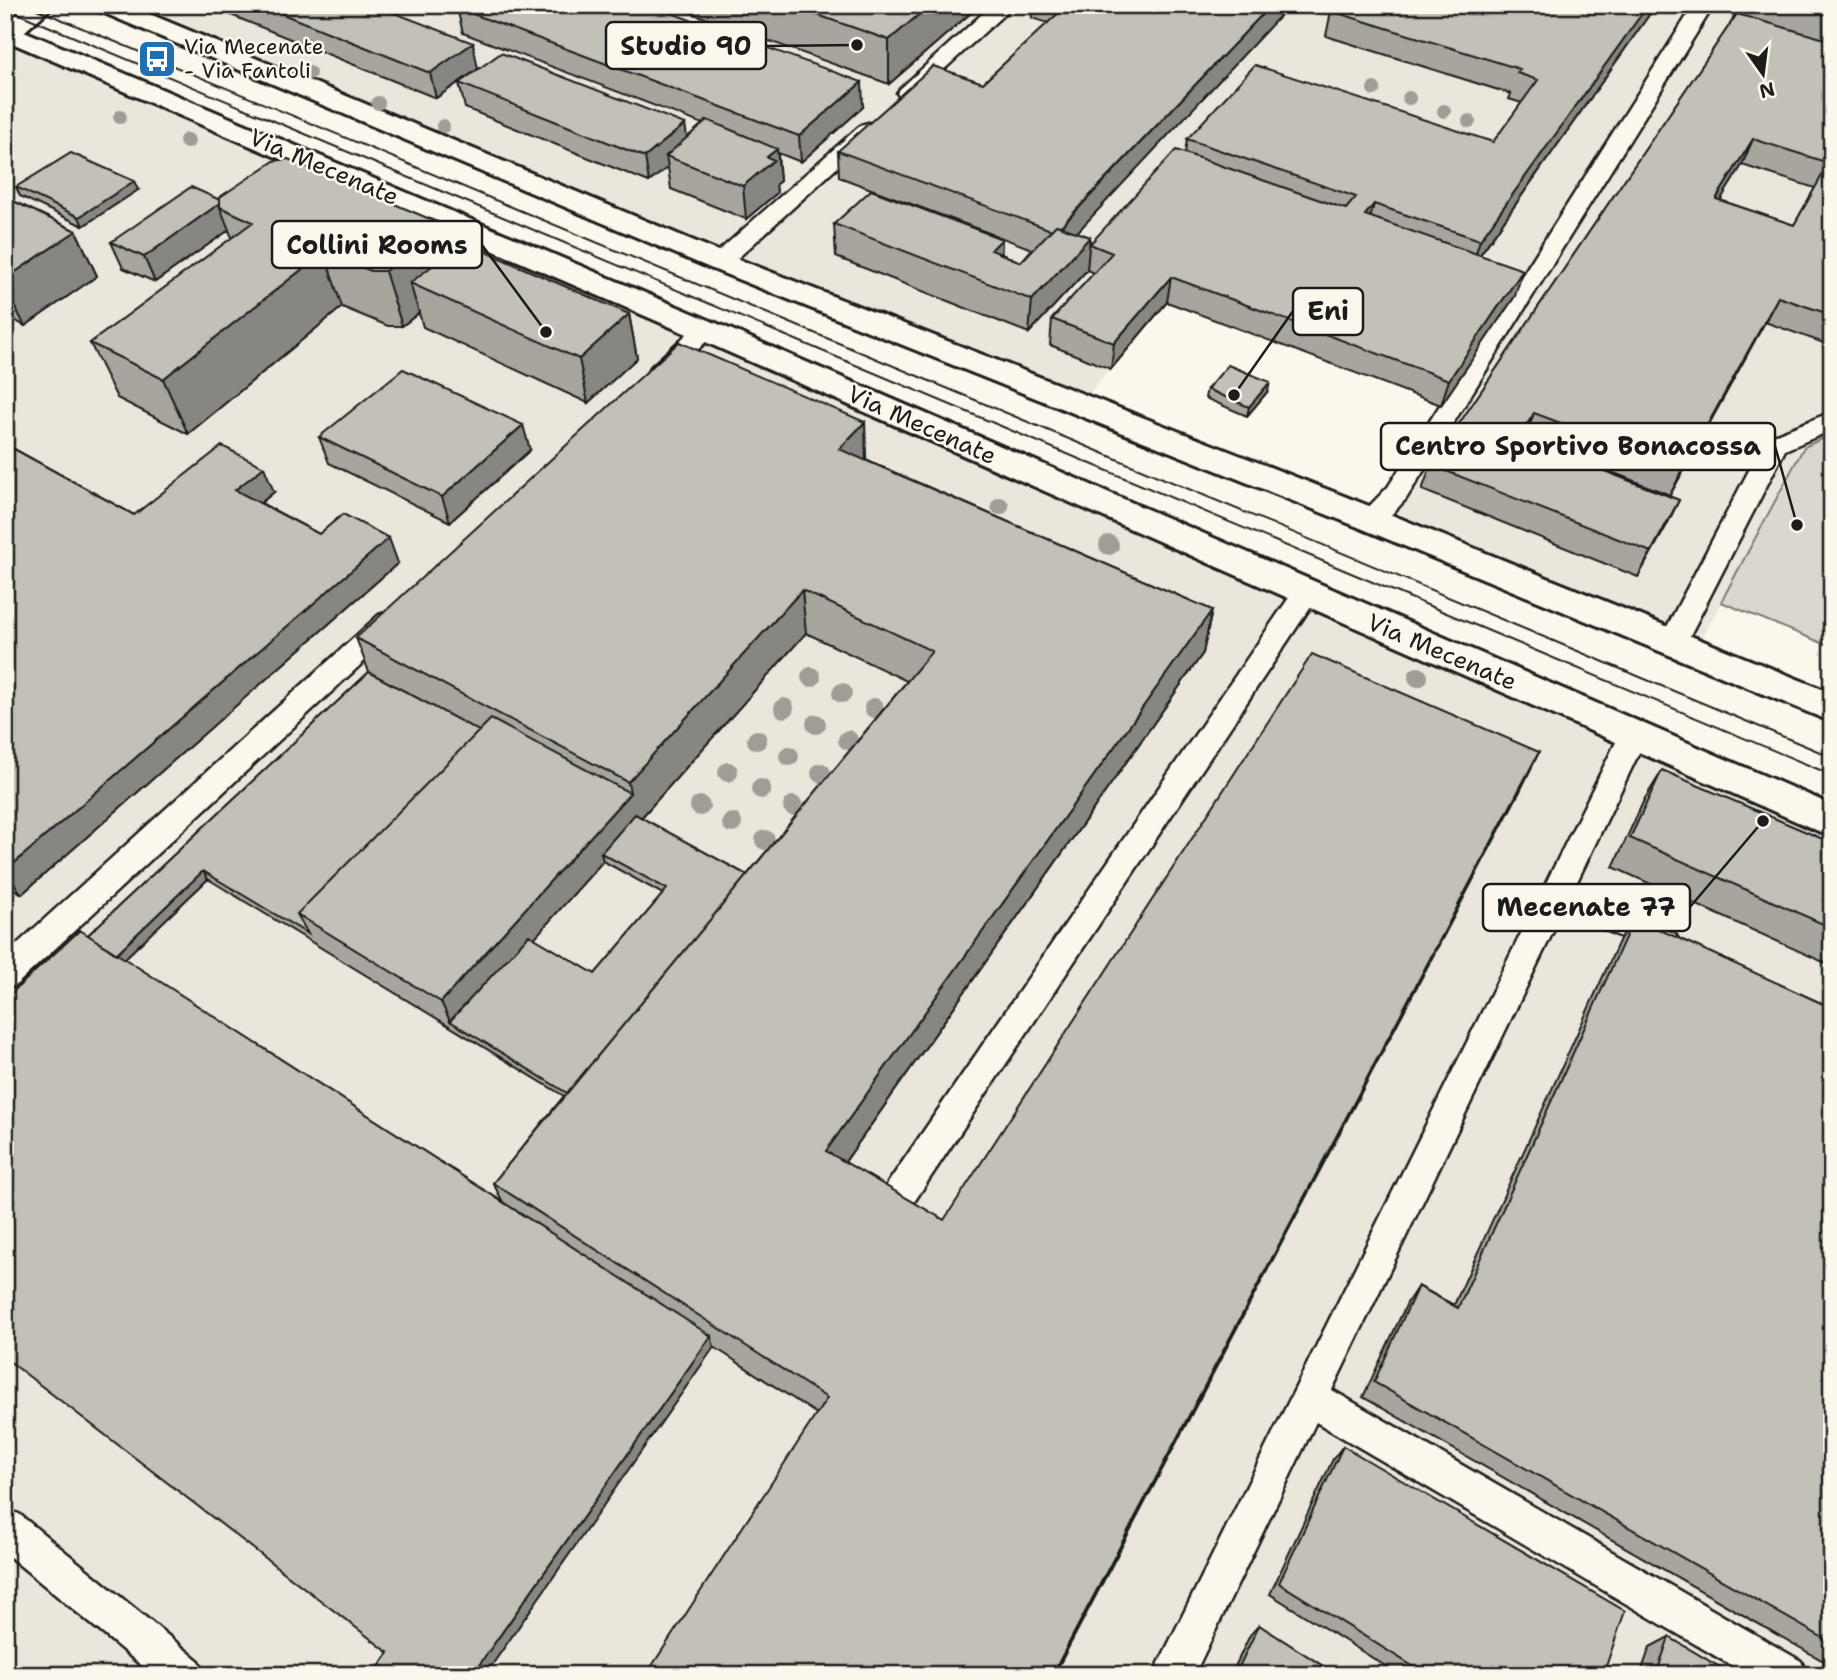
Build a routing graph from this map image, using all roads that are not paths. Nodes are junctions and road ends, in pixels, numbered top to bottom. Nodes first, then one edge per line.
1 (42, 5) edge
2 (106, 5) edge
3 (1004, 5) edge
4 (1704, 5) edge
5 (7, 33) edge
6 (720, 262) junction
7 (705, 330) junction
8 (637, 393) edge
9 (1832, 420) edge
10 (1370, 519) junction
11 (1306, 593) junction
12 (413, 600) edge
13 (1673, 642) junction
14 (1832, 708) edge
15 (1633, 736) junction
16 (1832, 822) edge
17 (1556, 894) junction
18 (1693, 957) edge
19 (5, 975) edge
20 (900, 1194) edge
21 (1309, 1397) junction
22 (5, 1528) edge
23 (185, 1675) edge
24 (1173, 1675) edge
25 (1787, 1675) edge

1 - 5 main road, Via Mecenate
2 - 6 main road
3 - 6 lane
4 - 10 lane
5 - 7 main road, Via Mecenate
6 - 10 main road
7 - 8 lane
7 - 11 main road, Via Mecenate
9 - 13 lane
10 - 13 main road
11 - 15 main road, Via Mecenate
11 - 20 lane
12 - 19 lane
13 - 14 main road
15 - 16 main road, Via Mecenate
15 - 17 lane
17 - 18 lane
17 - 21 lane
21 - 24 lane
21 - 25 lane
22 - 23 lane

